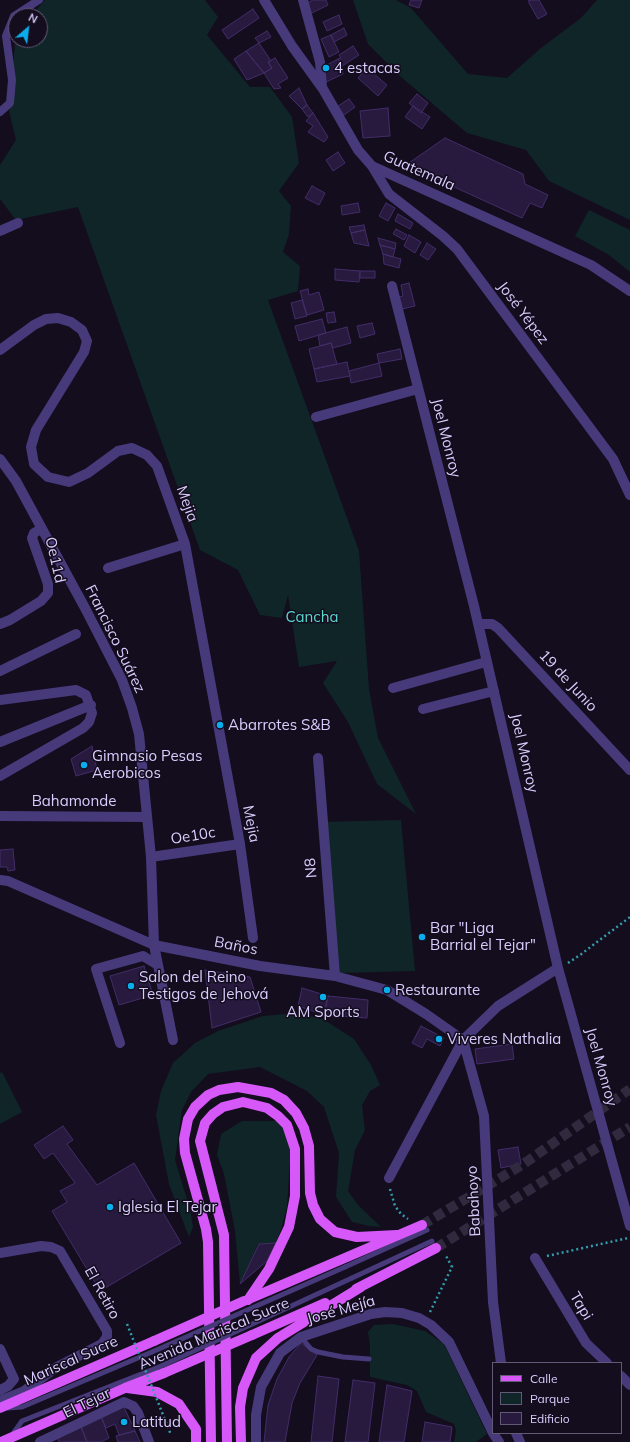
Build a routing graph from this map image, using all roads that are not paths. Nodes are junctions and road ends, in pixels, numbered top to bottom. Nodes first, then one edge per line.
1 (39, 0) edge
2 (264, 0) edge
3 (303, 0) edge
4 (323, 88) junction
5 (0, 112) edge
6 (372, 166) junction
7 (18, 223) dead end
8 (0, 231) edge
9 (392, 286) dead end
10 (630, 291) edge
11 (0, 350) edge
12 (418, 389) junction
13 (316, 417) dead end
14 (0, 459) edge
15 (630, 495) edge
16 (41, 529) junction
17 (185, 544) junction
18 (108, 568) dead end
19 (0, 624) edge
20 (478, 624) junction
21 (76, 634) dead end
22 (486, 662) junction
23 (0, 672) edge
24 (393, 688) dead end
25 (494, 691) junction
26 (0, 700) edge
27 (91, 705) junction
28 (423, 709) dead end
29 (0, 742) edge
30 (318, 758) dead end
31 (630, 770) edge
32 (0, 776) edge
33 (0, 816) edge
34 (147, 817) junction
35 (240, 844) junction
36 (151, 857) junction
37 (0, 880) edge
38 (253, 938) dead end
39 (154, 945) junction
40 (158, 965) junction
41 (562, 966) junction
42 (335, 976) junction
43 (173, 1040) dead end
44 (463, 1040) junction
45 (120, 1043) dead end
46 (389, 1178) dead end
47 (630, 1226) edge
48 (424, 1228) joint
49 (397, 1235) junction
50 (434, 1244) joint
51 (0, 1253) edge
52 (539, 1257) road end
53 (362, 1287) junction
54 (246, 1301) junction
55 (300, 1337) junction
56 (154, 1341) joint
57 (0, 1349) edge
58 (369, 1359) dead end
59 (501, 1362) edge
60 (606, 1362) edge
61 (161, 1370) junction
62 (622, 1377) edge
63 (630, 1385) edge
64 (125, 1388) junction
65 (0, 1390) edge
66 (0, 1406) edge
67 (492, 1431) edge
68 (6, 1440) edge
69 (40, 1442) edge
70 (149, 1442) edge
71 (196, 1442) edge
72 (211, 1442) edge
73 (227, 1442) edge
74 (240, 1442) edge
75 (256, 1442) edge

1 - 5 street
2 - 4 street, Guatemala
3 - 4 street
4 - 6 street, Guatemala
6 - 10 street, Guatemala
6 - 15 street, José Yépez
7 - 8 street
9 - 12 street, Joel Monroy
11 - 17 street, Mejia
12 - 13 street
12 - 20 street, Joel Monroy
14 - 16 street, Francisco Suárez
16 - 19 street, Oe11d
16 - 34 street, Francisco Suárez
17 - 18 street
17 - 35 street, Mejia
20 - 22 street, Joel Monroy
20 - 31 street, 19 de Junio
21 - 23 street
22 - 24 street
22 - 25 street, Joel Monroy
25 - 28 street
25 - 41 street, Joel Monroy
26 - 27 street
27 - 29 street
27 - 32 street
30 - 42 street, N8
33 - 34 street, Bahamonde
34 - 36 street, Francisco Suárez
35 - 36 street, Oe10c
35 - 38 street, Mejia
36 - 39 street, Francisco Suárez
37 - 39 street, Baños
39 - 40 street, Francisco Suárez
39 - 42 street, Baños
40 - 43 street, Francisco Suárez
40 - 45 street
41 - 44 street
41 - 47 street, Joel Monroy
42 - 44 street, Baños
44 - 46 street
44 - 59 street, Babahoyo
48 - 49 main road, Avenida Mariscal Sucre
48 - 66 lane, bridge
49 - 54 main road, Avenida Mariscal Sucre
49 - 72 main road
50 - 53 main road, Avenida Mariscal Sucre
50 - 61 lane, bridge
51 - 66 street, El Retiro
52 - 60 street, Tapi
53 - 61 main road, Avenida Mariscal Sucre, bridge
53 - 74 main road
54 - 56 main road, Avenida Mariscal Sucre, bridge
54 - 73 main road
55 - 58 lane
55 - 67 street, José Mejía
55 - 75 street, José Mejía
56 - 66 main road, Mariscal Sucre
57 - 65 street
61 - 64 main road, Avenida Mariscal Sucre
61 - 68 lane
62 - 63 street
64 - 68 main road, Avenida Mariscal Sucre
64 - 71 main road
69 - 70 street, El Tejar

